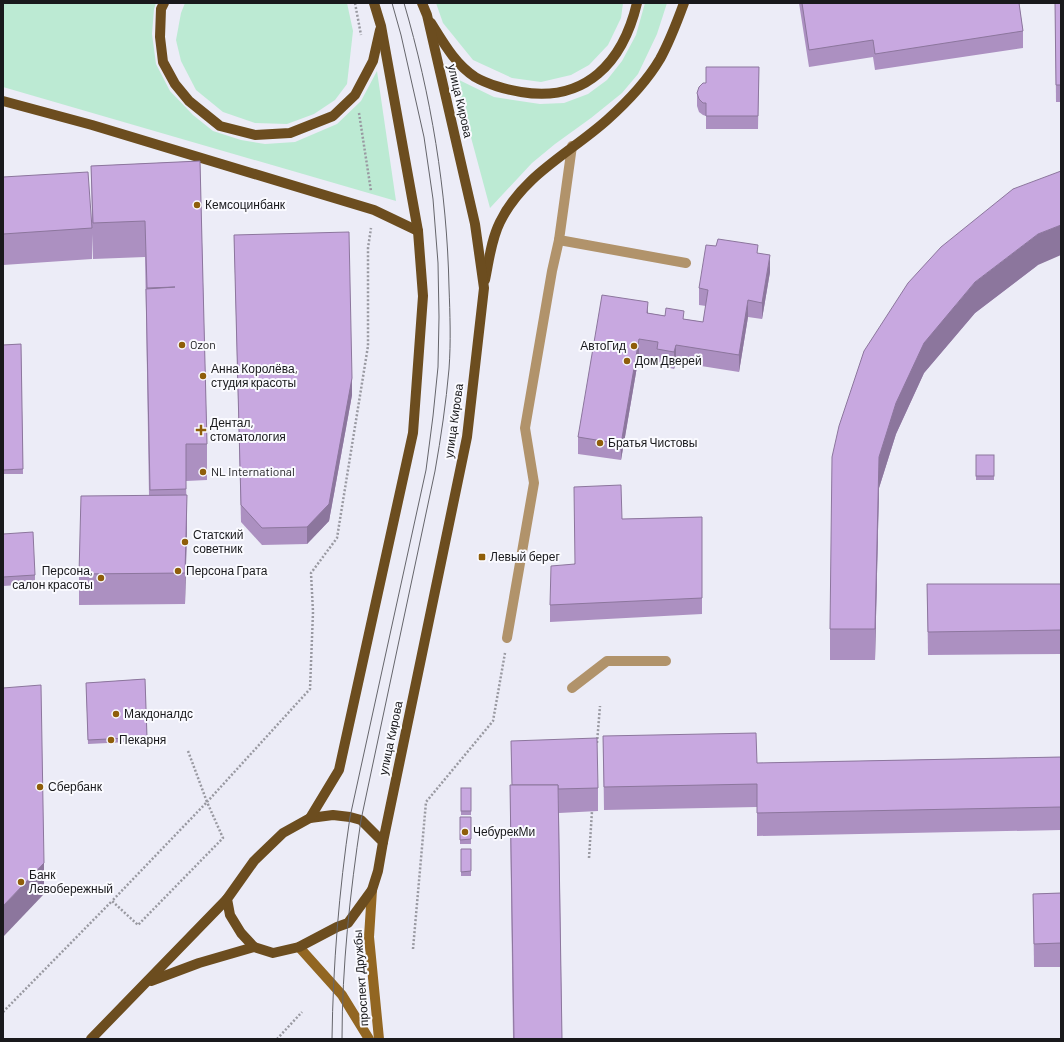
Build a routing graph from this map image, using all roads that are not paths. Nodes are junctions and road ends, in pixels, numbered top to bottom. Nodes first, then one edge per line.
1 (164, 3) edge
2 (374, 3) edge
3 (422, 3) edge
4 (637, 3) edge
5 (684, 3) edge
6 (427, 16) junction
7 (381, 26) junction
8 (3, 101) edge
9 (572, 146) junction
10 (418, 231) junction
11 (559, 240) junction
12 (686, 263) dead end
13 (484, 288) junction
14 (507, 638) road end
15 (666, 662) dead end
16 (572, 688) dead end
17 (310, 818) junction
18 (383, 842) junction
19 (372, 890) junction
20 (227, 899) junction
21 (254, 947) junction
22 (299, 947) junction
23 (147, 982) junction
24 (91, 1039) edge
25 (370, 1039) edge
26 (379, 1039) edge

1 - 7 main road
2 - 7 main road
3 - 6 main road, улица Кирова
4 - 6 main road
5 - 9 main road
6 - 13 main road, улица Кирова
7 - 10 main road
8 - 10 main road
9 - 11 lane
9 - 13 main road
10 - 17 main road
11 - 12 lane
11 - 14 lane
13 - 18 main road, улица Кирова
15 - 16 lane
17 - 18 main road
17 - 20 main road
18 - 19 main road
19 - 22 main road
19 - 26 main road, проспект Дружбы
20 - 21 main road
20 - 23 main road
21 - 22 main road
21 - 23 main road
22 - 25 main road, проспект Дружбы
23 - 24 main road

